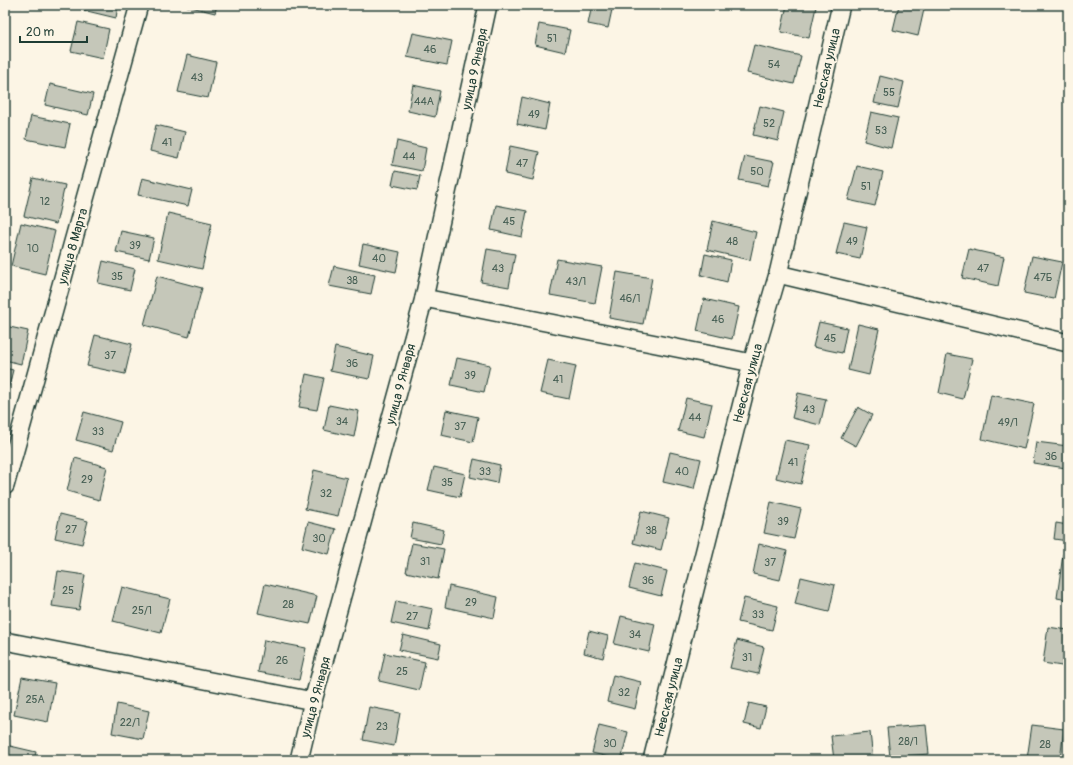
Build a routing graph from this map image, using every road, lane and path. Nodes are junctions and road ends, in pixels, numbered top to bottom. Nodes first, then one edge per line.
1 (139, 5) edge
2 (488, 5) edge
3 (841, 5) edge
4 (778, 274) junction
5 (424, 298) junction
6 (1068, 343) edge
7 (752, 363) junction
8 (5, 486) edge
9 (5, 641) edge
10 (313, 701) junction
11 (299, 760) edge
12 (652, 760) edge

1 - 8 street, улица 8 Марта
2 - 5 street, улица 9 Января
3 - 4 street, Невская улица
4 - 6 street
4 - 7 street, Невская улица
5 - 7 street
5 - 10 street, улица 9 Января
7 - 12 street, Невская улица
9 - 10 street
10 - 11 street, улица 9 Января

